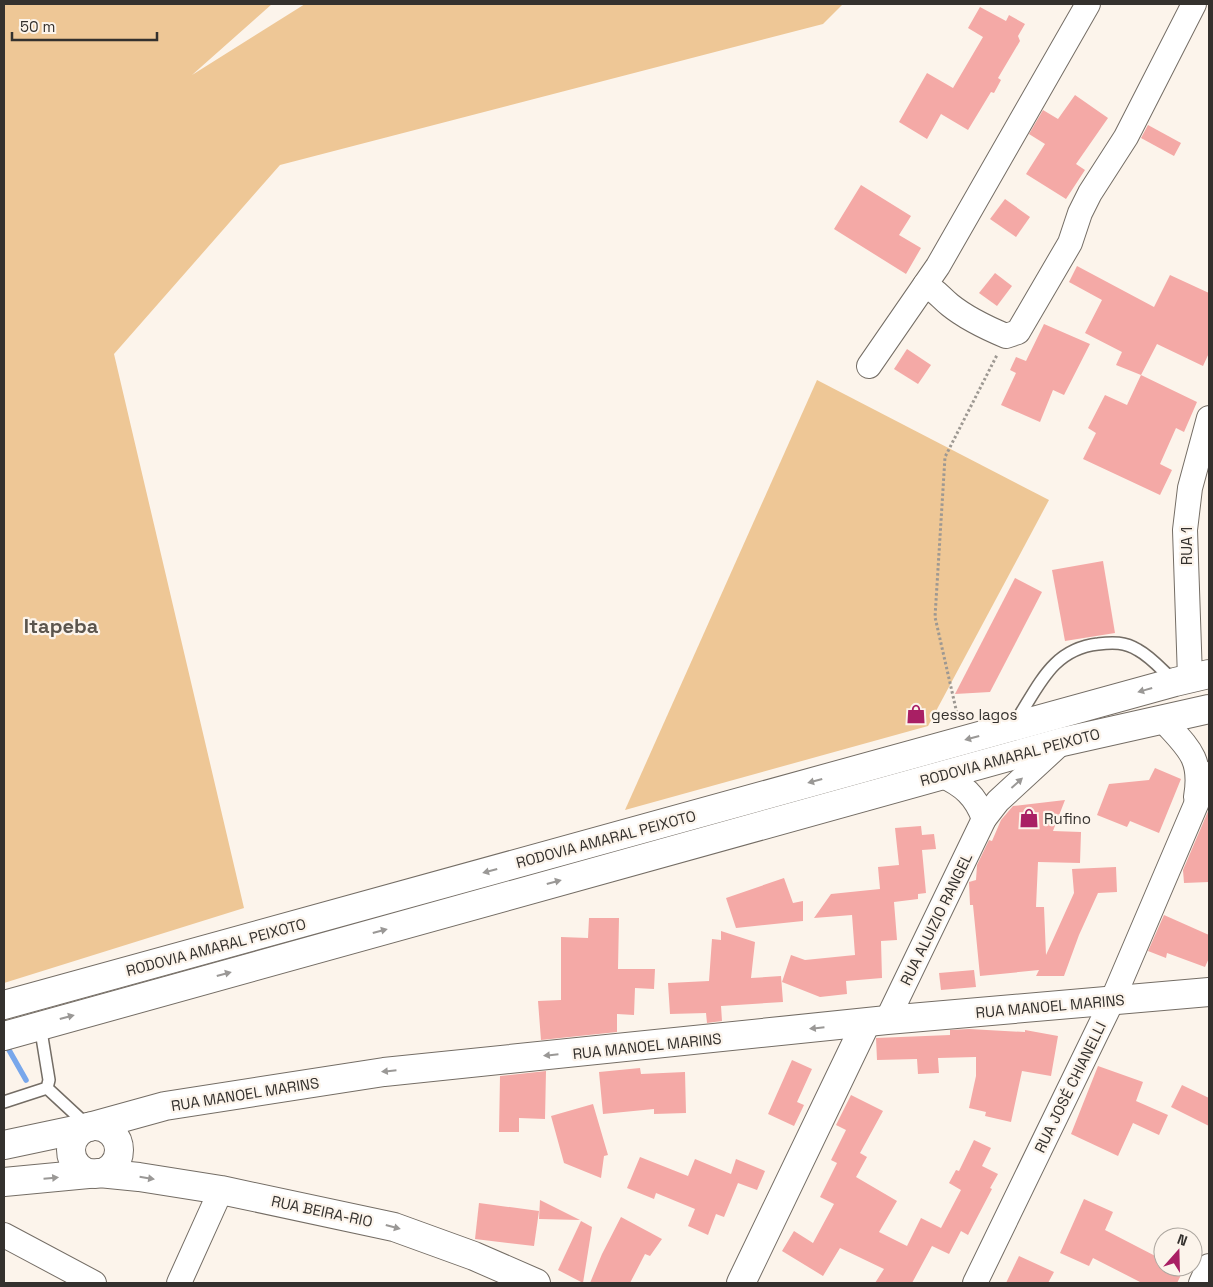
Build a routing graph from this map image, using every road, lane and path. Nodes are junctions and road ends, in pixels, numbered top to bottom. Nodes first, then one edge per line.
1 (1088, 4) edge
2 (1194, 4) edge
3 (925, 285) junction
4 (1006, 336) junction
5 (869, 366) dead end
6 (1209, 418) edge
7 (1191, 678) edge
8 (1209, 709) edge
9 (1162, 719) junction
10 (1012, 727) junction
11 (963, 740) junction
12 (1062, 742) junction
13 (1209, 774) edge
14 (941, 775) junction
15 (1194, 806) junction
16 (984, 819) junction
17 (1209, 992) edge
18 (1112, 1001) junction
19 (4, 1006) edge
20 (876, 1022) junction
21 (40, 1025) junction
22 (4, 1036) edge
23 (48, 1088) junction
24 (4, 1102) edge
25 (89, 1126) junction
26 (4, 1146) edge
27 (99, 1173) junction
28 (4, 1182) edge
29 (221, 1190) junction
30 (4, 1235) edge
31 (1209, 1266) edge
32 (94, 1283) edge
33 (179, 1283) edge
34 (536, 1283) edge
35 (741, 1283) edge
36 (975, 1283) edge
37 (1201, 1283) edge

1 - 3 street
2 - 4 street
3 - 4 street
3 - 5 street
4 - 11 path
6 - 7 street, RUA 1
7 -> 10 main road, RODOVIA AMARAL PEIXOTO
7 - 10 lane
8 - 9 main road, RODOVIA AMARAL PEIXOTO
9 - 12 main road, RODOVIA AMARAL PEIXOTO
9 - 15 street
10 -> 11 main road, RODOVIA AMARAL PEIXOTO
11 -> 19 main road, RODOVIA AMARAL PEIXOTO
12 - 14 main road, RODOVIA AMARAL PEIXOTO
16 -> 12 street, RUA ALUIZIO RANGEL
13 - 15 street
14 - 16 street
21 -> 14 main road, RODOVIA AMARAL PEIXOTO
15 - 18 street, RUA JOSÉ CHIANELLI
16 - 20 street, RUA ALUIZIO RANGEL
17 - 18 main road, RUA MANOEL MARINS
18 - 20 main road, RUA MANOEL MARINS
18 - 36 street, RUA JOSÉ CHIANELLI
20 -> 25 main road, RUA MANOEL MARINS
20 - 35 main road
21 - 22 main road, RODOVIA AMARAL PEIXOTO
21 - 23 lane
23 - 24 lane
23 - 25 lane
25 - 26 main road, RUA MANOEL MARINS
25 - 27 main road
28 -> 27 main road, RUA BEIRA-RIO
27 -> 29 main road, RUA BEIRA-RIO
29 - 33 street
29 -> 34 main road, RUA BEIRA-RIO
30 - 32 street
31 - 37 street

